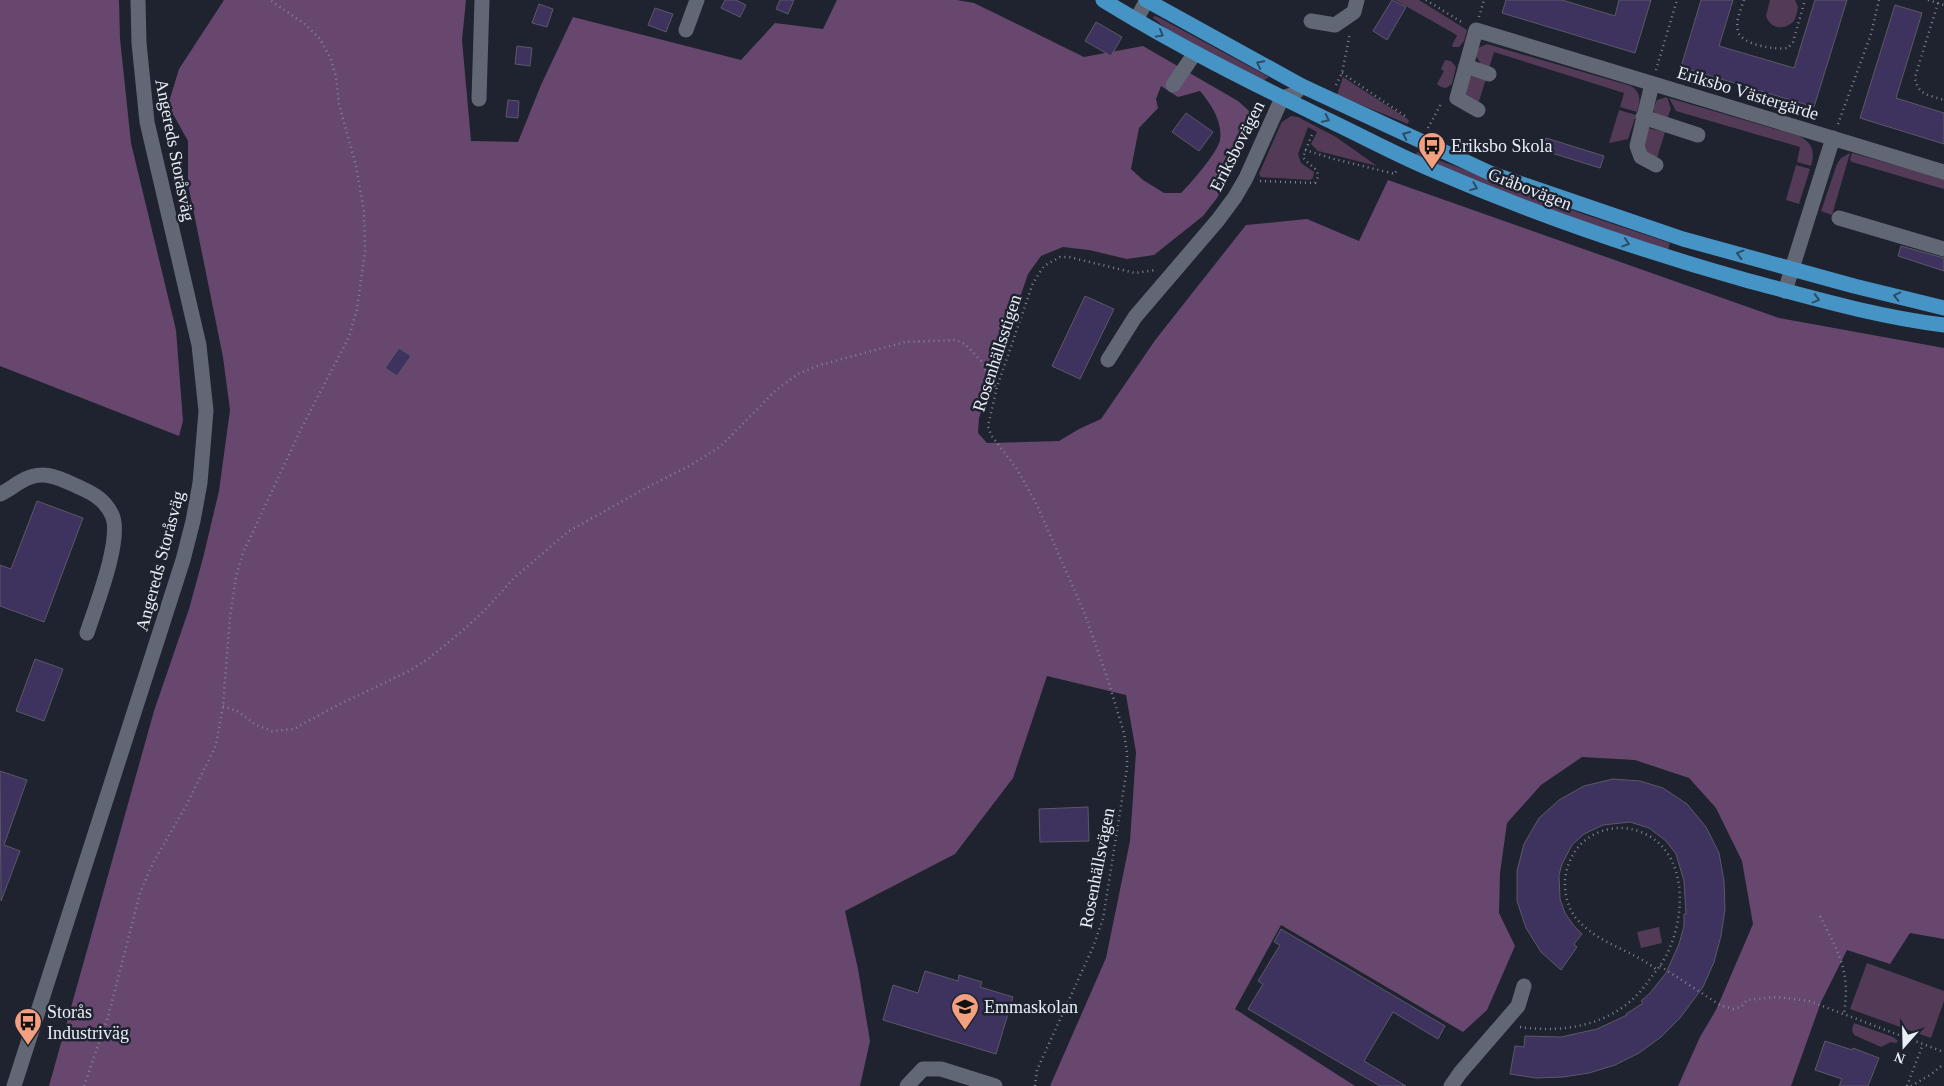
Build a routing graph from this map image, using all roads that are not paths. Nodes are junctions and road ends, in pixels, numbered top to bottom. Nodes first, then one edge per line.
1 (138, 0) edge
2 (482, 0) edge
3 (697, 0) edge
4 (1104, 0) edge
5 (1146, 0) edge
6 (1356, 6) edge
7 (1136, 20) junction
8 (1311, 21) dead end
9 (686, 30) dead end
10 (1195, 53) junction
11 (1466, 66) junction
12 (1489, 74) dead end
13 (1652, 84) junction
14 (1173, 85) dead end
15 (1302, 86) junction
16 (1282, 98) junction
17 (479, 99) dead end
18 (1478, 110) dead end
19 (1643, 117) junction
20 (1698, 135) dead end
21 (1833, 138) junction
22 (1656, 165) dead end
23 (1944, 172) edge
24 (1839, 218) dead end
25 (1944, 249) edge
26 (1793, 268) junction
27 (1785, 291) junction
28 (1944, 308) edge
29 (1944, 325) edge
30 (1108, 360) dead end
31 (0, 494) edge
32 (87, 633) dead end
33 (1524, 986) dead end
34 (14, 1086) edge
35 (907, 1086) edge
36 (995, 1086) edge
37 (1451, 1086) edge

1 - 34 street, Angereds Storåsväg
2 - 17 street
3 - 9 street
4 - 7 main road, Gråbovägen
5 - 7 street
15 -> 5 main road, Gråbovägen
6 - 8 street
7 -> 10 main road, Gråbovägen
10 - 14 street
10 - 16 main road, Gråbovägen
11 - 12 street
11 - 13 street, Eriksbo Västergärde
11 - 18 street
13 - 19 street, Eriksbo Västergärde
13 - 21 street, Eriksbo Västergärde
15 - 16 street, Eriksbovägen
26 -> 15 main road, Gråbovägen
16 -> 27 main road, Gråbovägen
16 - 30 street, Eriksbovägen
19 - 20 street
19 - 22 street, Eriksbo Västergärde
21 - 23 street, Eriksbo Västergärde
21 - 26 street, Eriksbo Västergärde
24 - 25 street
26 - 27 street, Eriksbo Västergärde
28 -> 26 main road, Gråbovägen
27 -> 29 main road, Gråbovägen
31 - 32 street
33 - 37 street
35 - 36 street

